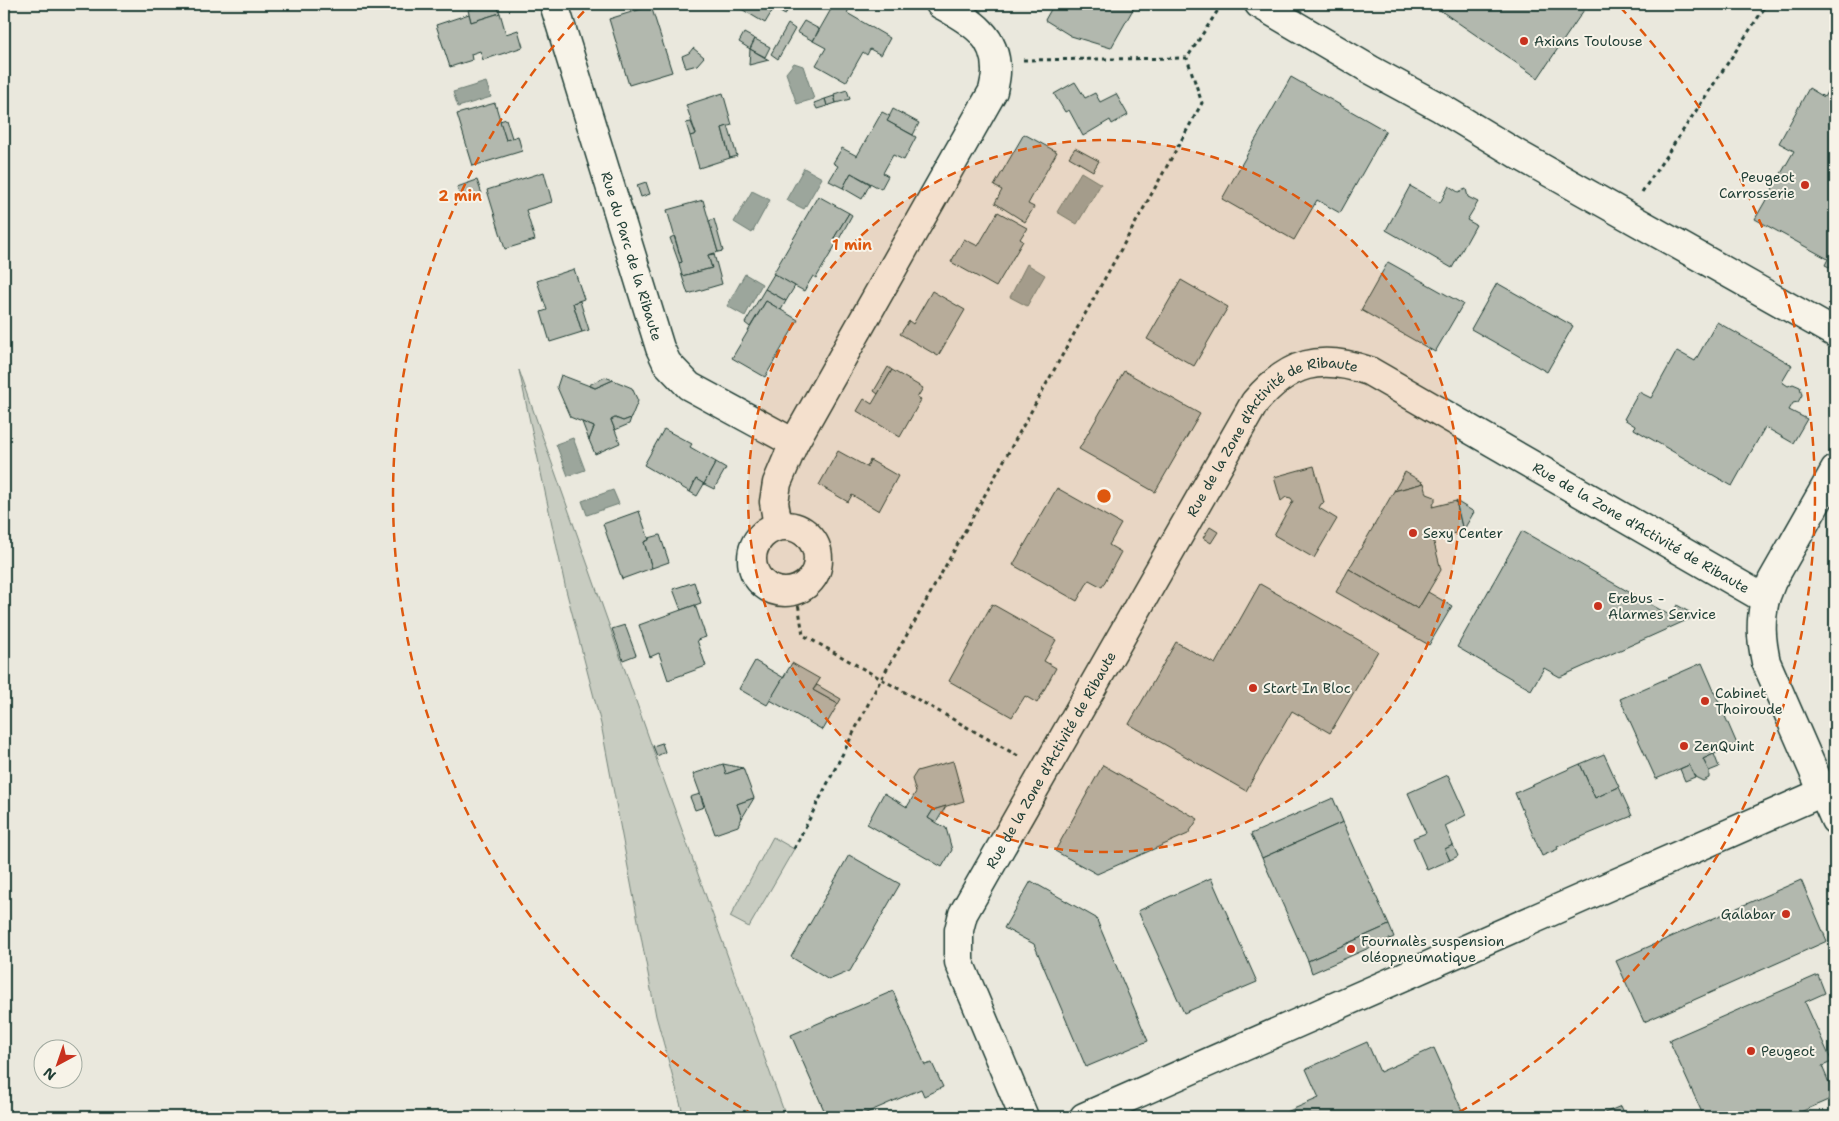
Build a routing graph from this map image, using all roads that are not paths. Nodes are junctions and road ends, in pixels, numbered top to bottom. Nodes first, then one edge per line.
1 (554, 4) edge
2 (940, 4) edge
3 (1259, 4) edge
4 (1835, 333) edge
5 (794, 443) junction
6 (1835, 470) edge
7 (778, 526) junction
8 (1765, 599) junction
9 (1823, 792) junction
10 (1835, 820) edge
11 (1024, 1117) edge
12 (1084, 1117) edge

1 - 5 street, Rue du Parc de la Ribaute
2 - 5 street
3 - 4 street
5 - 7 street
6 - 8 street
7 - 7 street
8 - 9 street, Rue de la Zone d'Activité de Ribaute
8 - 11 street, Rue de la Zone d'Activité de Ribaute
9 - 10 street, Rue de la Zone d'Activité de Ribaute
9 - 12 street

